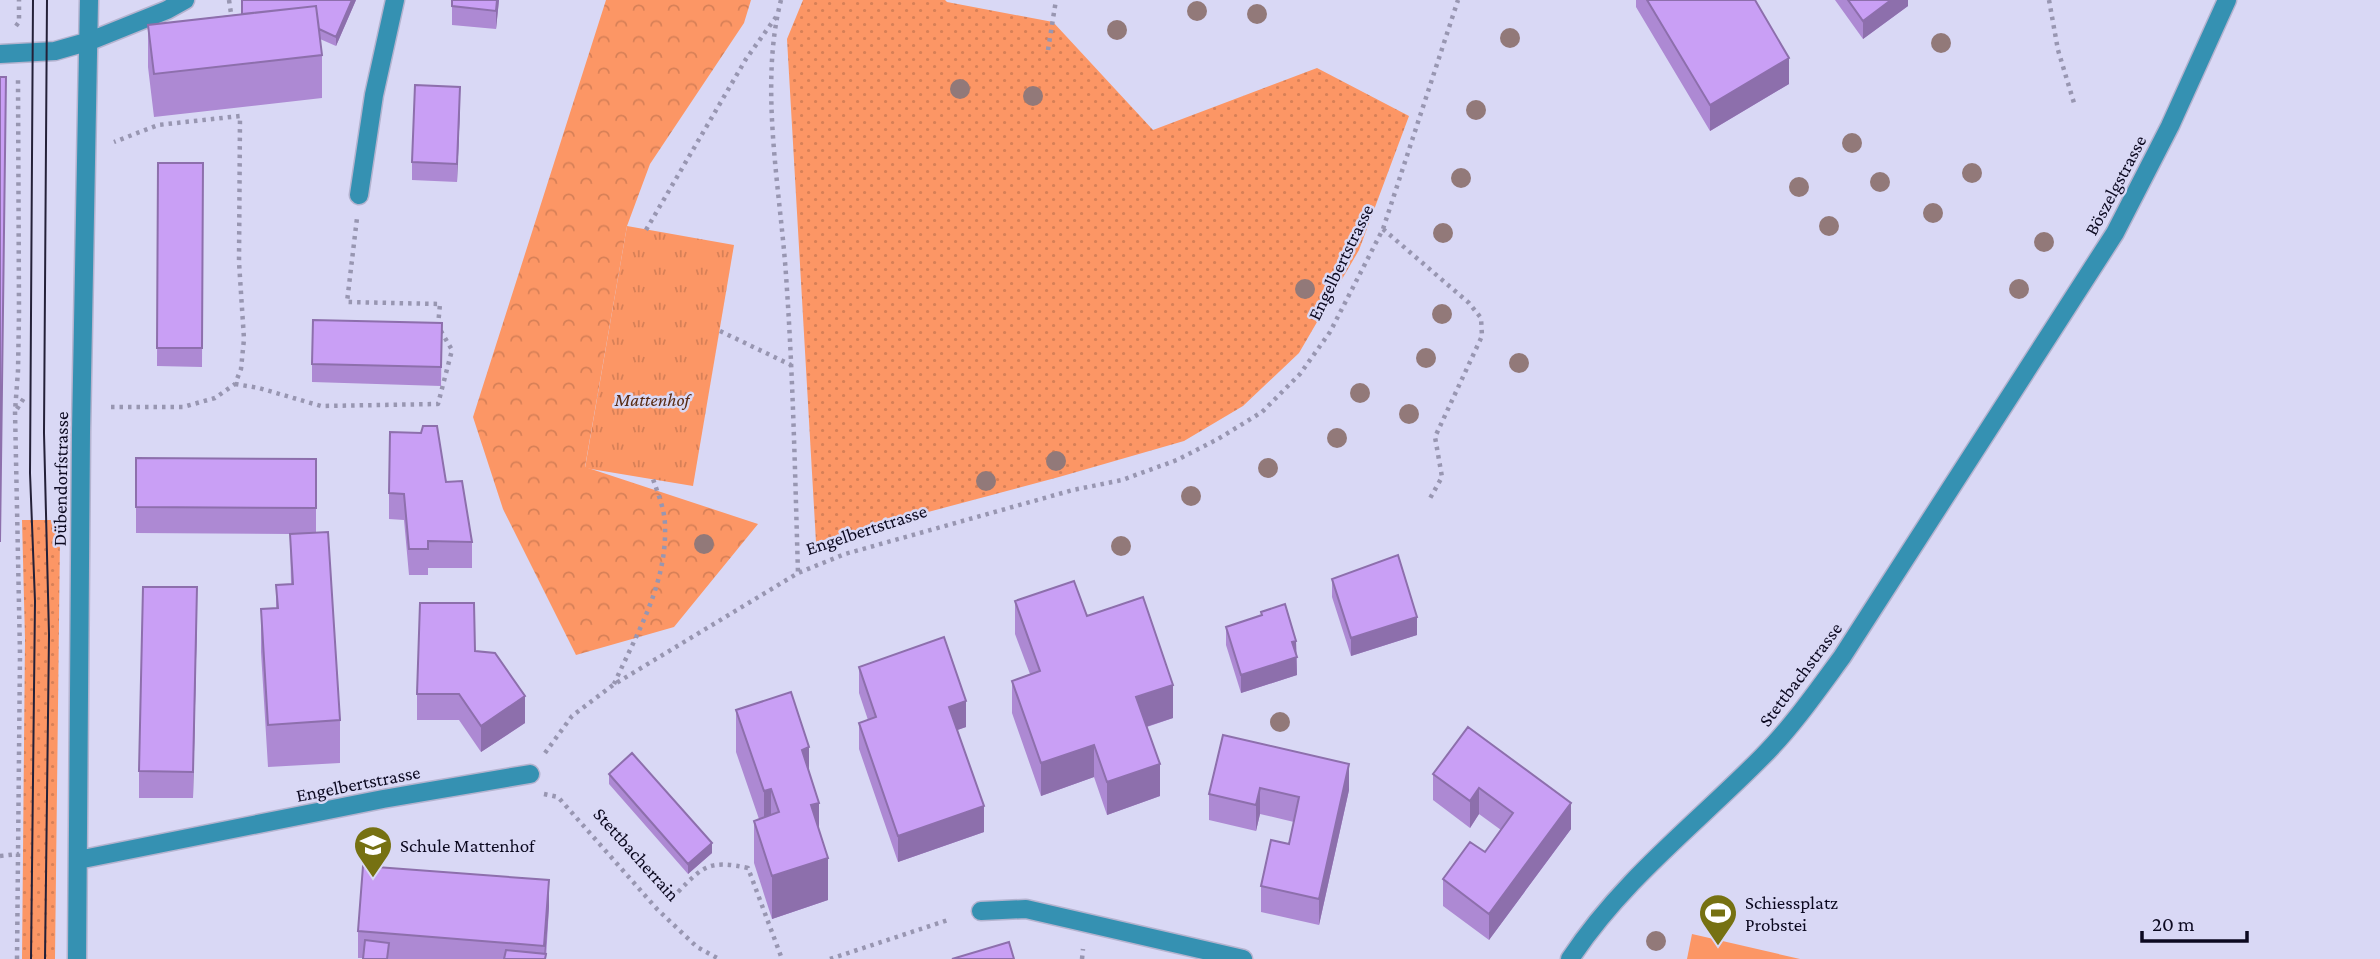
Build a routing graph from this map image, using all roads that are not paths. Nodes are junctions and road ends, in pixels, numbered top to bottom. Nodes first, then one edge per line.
1 (89, 0) edge
2 (185, 0) edge
3 (395, 0) edge
4 (2227, 0) edge
5 (90, 41) junction
6 (0, 54) edge
7 (359, 195) road end
8 (2022, 380) joint
9 (530, 774) road end
10 (78, 860) junction
11 (981, 911) dead end
12 (77, 959) edge
13 (1243, 959) edge
14 (1570, 959) edge

1 - 5 street, Dübendorfstrasse
2 - 5 street
3 - 7 street
4 - 8 street, Böszelgstrasse
5 - 6 street
5 - 10 street, Dübendorfstrasse
8 - 14 street, Stettbachstrasse
9 - 10 street, Engelbertstrasse
10 - 12 street, Dübendorfstrasse
11 - 13 street

